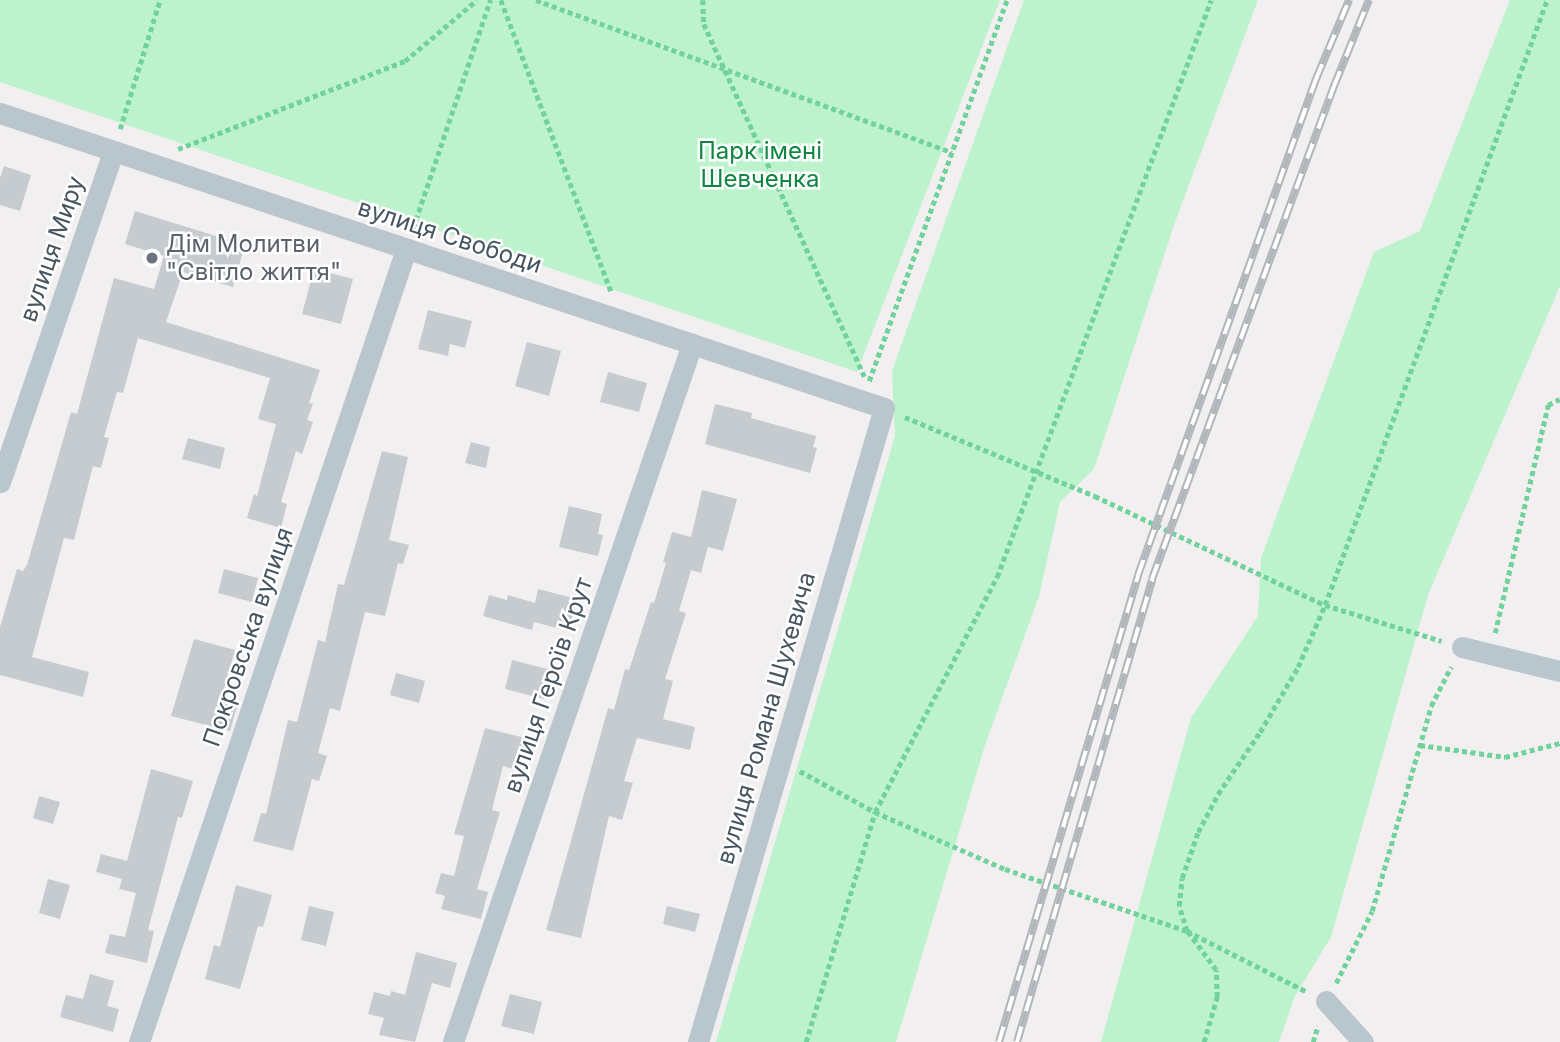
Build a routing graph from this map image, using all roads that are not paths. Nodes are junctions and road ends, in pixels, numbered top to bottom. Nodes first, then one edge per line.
1 (0, 113) edge
2 (113, 152) junction
3 (407, 249) junction
4 (692, 344) junction
5 (884, 408) joint
6 (0, 482) edge
7 (1462, 647) road end
8 (1560, 671) edge
9 (1326, 1001) road end
10 (139, 1042) edge
11 (453, 1042) edge
12 (698, 1042) edge
13 (1363, 1042) edge

1 - 2 street, вулиця Свободи
2 - 3 street, вулиця Свободи
2 - 6 street, вулиця Миру
3 - 4 street, вулиця Свободи
3 - 10 street, Покровська вулиця
4 - 5 street, вулиця Свободи
4 - 11 street, вулиця Героїв Крут
5 - 12 street, вулиця Романа Шухевича
7 - 8 street
9 - 13 street

